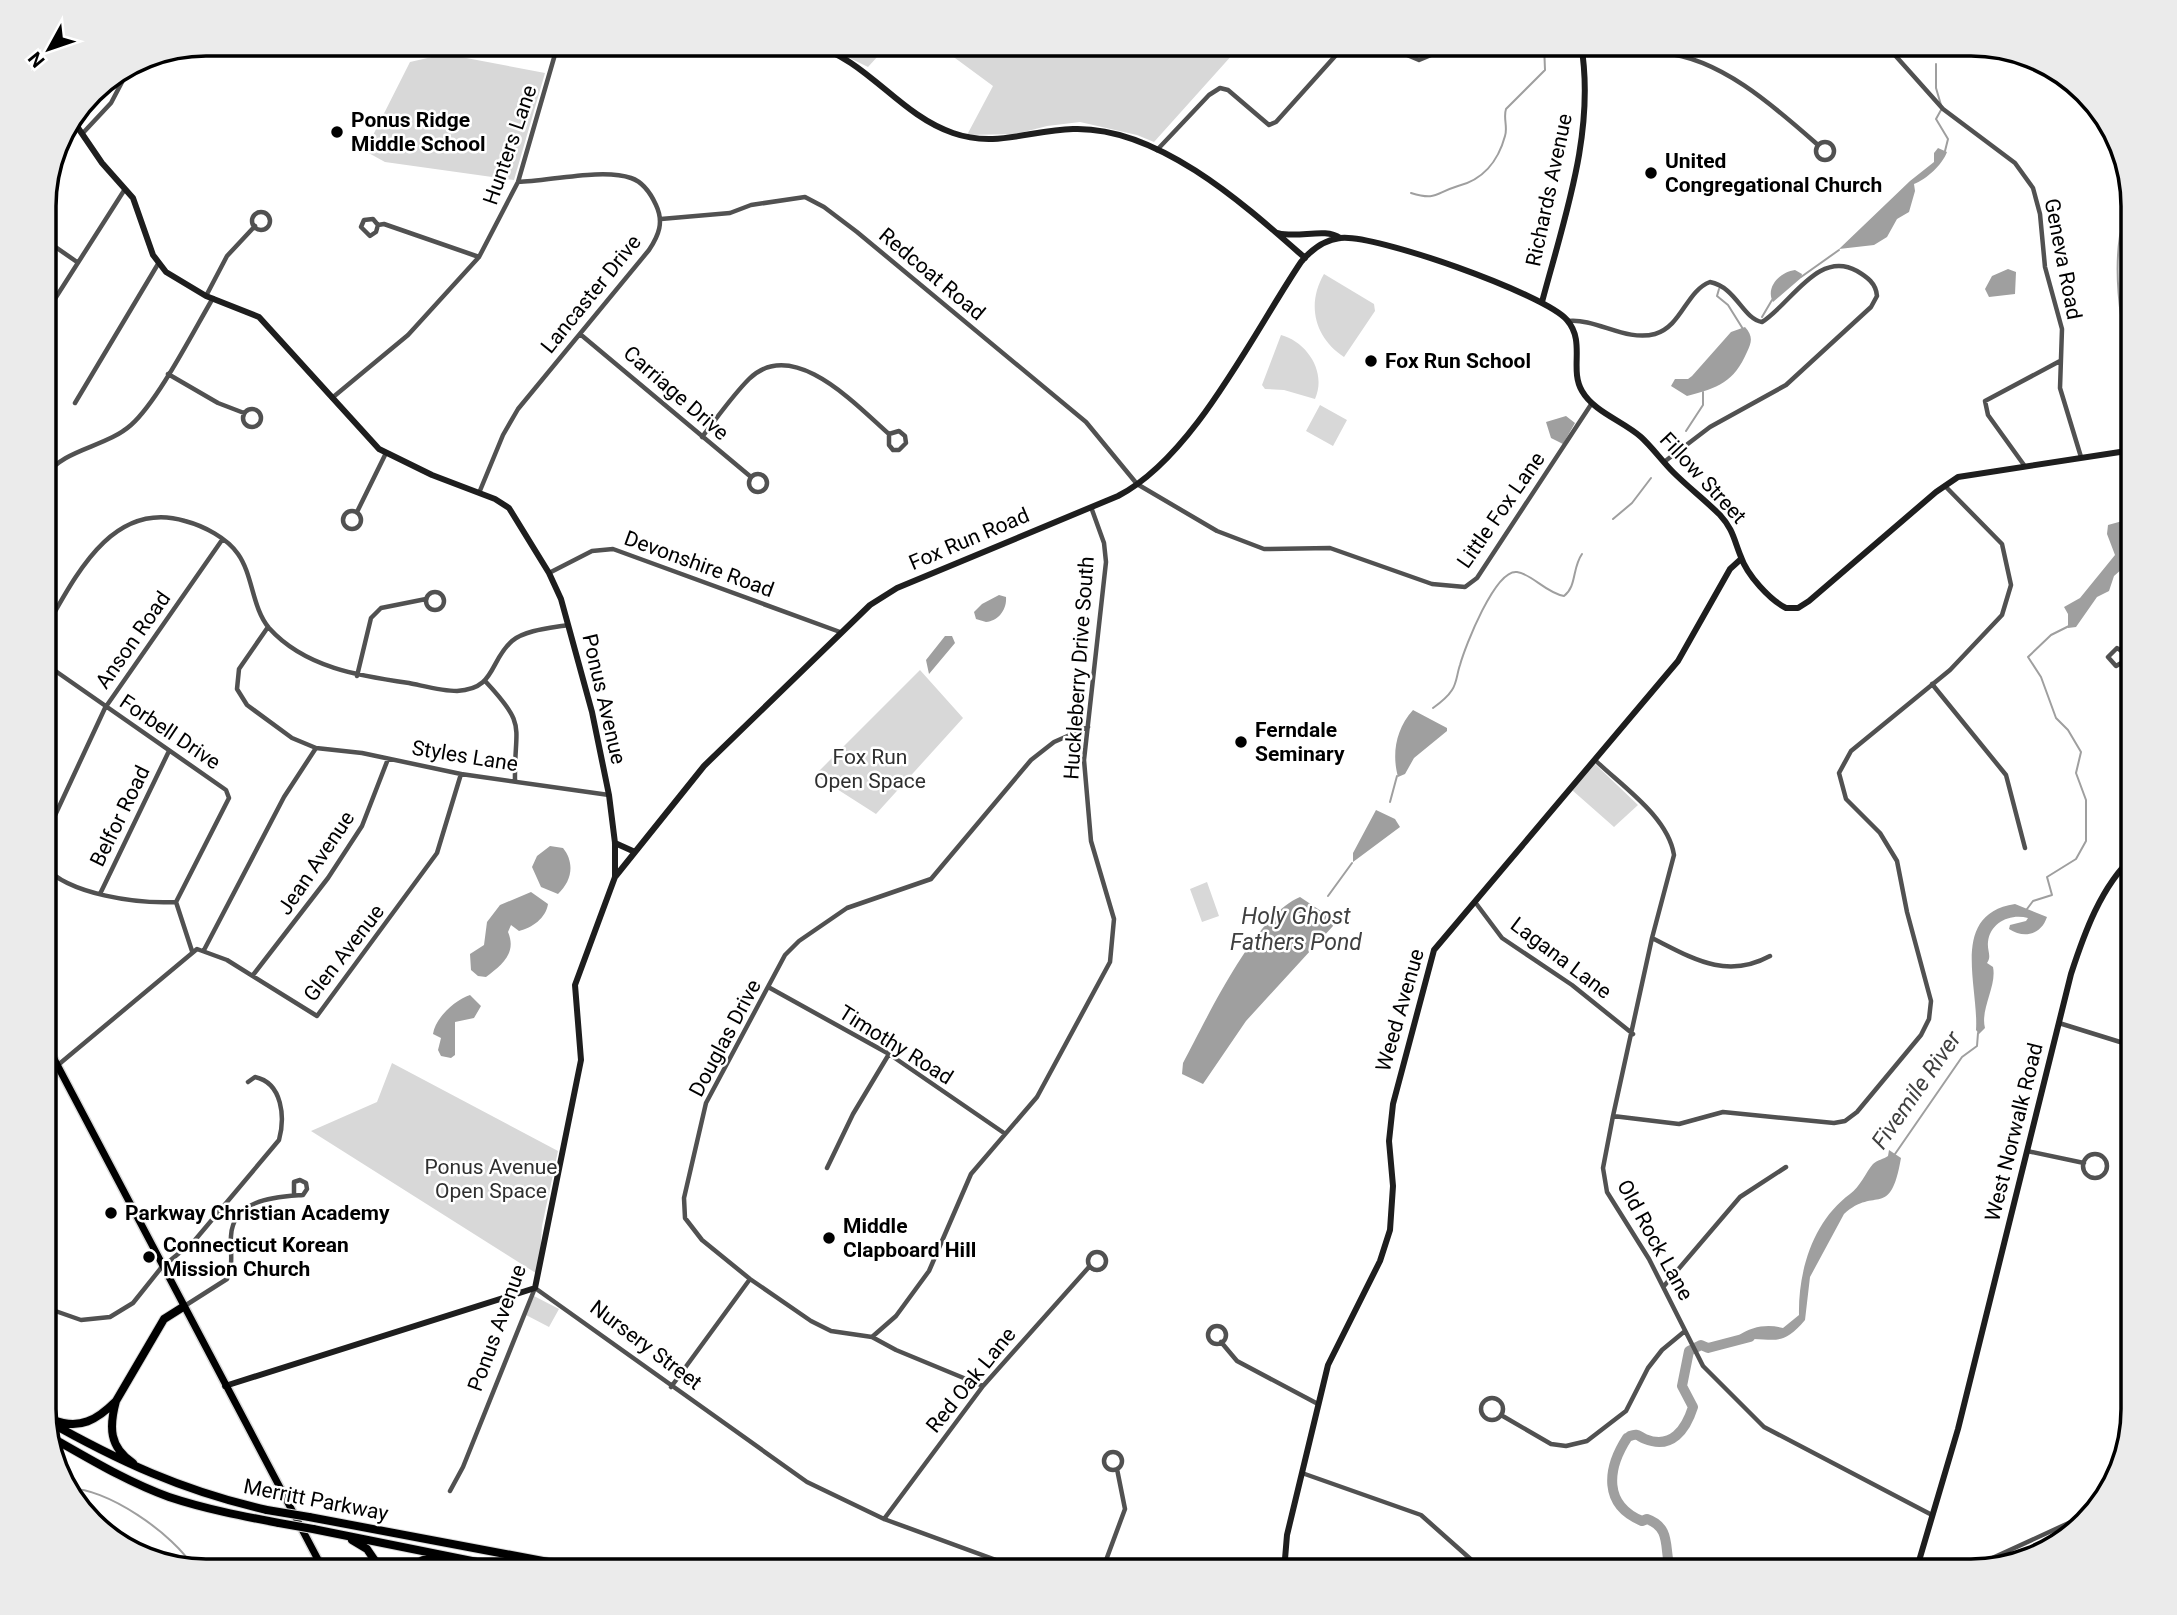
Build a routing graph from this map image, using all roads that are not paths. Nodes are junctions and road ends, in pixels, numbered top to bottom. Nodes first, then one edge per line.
1 (555, 56) edge
2 (840, 56) edge
3 (1335, 56) edge
4 (1410, 56) edge
5 (1429, 56) edge
6 (1583, 56) edge
7 (1676, 56) edge
8 (1896, 56) edge
9 (121, 82) edge
10 (78, 128) edge
11 (82, 134) junction
12 (1818, 145) junction
13 (1157, 150) junction
14 (518, 182) junction
15 (125, 189) junction
16 (661, 219) junction
17 (378, 225) dead end
18 (255, 226) dead end
19 (1276, 232) junction
20 (1308, 235) junction
21 (1340, 238) junction
22 (1318, 246) junction
23 (56, 247) edge
24 (479, 257) junction
25 (1305, 258) junction
26 (77, 261) junction
27 (158, 264) junction
28 (56, 296) edge
29 (209, 297) junction
30 (1542, 302) junction
31 (1568, 321) junction
32 (580, 334) junction
33 (2060, 360) junction
34 (168, 374) junction
35 (331, 399) junction
36 (75, 402) dead end
37 (1592, 403) junction
38 (244, 413) dead end
39 (889, 434) junction
40 (702, 437) junction
41 (2121, 452) edge
42 (386, 453) junction
43 (2081, 457) junction
44 (1664, 462) junction
45 (56, 463) edge
46 (2024, 465) junction
47 (751, 477) junction
48 (1137, 484) junction
49 (1945, 485) junction
50 (479, 493) junction
51 (1090, 507) junction
52 (357, 512) junction
53 (222, 540) junction
54 (1741, 559) junction
55 (549, 573) junction
56 (426, 599) junction
57 (56, 611) edge
58 (569, 624) junction
59 (268, 626) junction
60 (840, 632) junction
61 (2121, 651) edge
62 (2121, 664) edge
63 (56, 675) edge
64 (356, 676) junction
65 (486, 682) junction
66 (1932, 684) junction
67 (105, 708) junction
68 (1088, 727) junction
69 (316, 748) junction
70 (169, 751) junction
71 (388, 759) junction
72 (1596, 761) junction
73 (461, 774) junction
74 (516, 780) junction
75 (609, 795) junction
76 (56, 813) edge
77 (615, 843) junction
78 (2025, 848) dead end
79 (635, 852) junction
80 (2121, 873) edge
81 (56, 876) edge
82 (615, 877) junction
83 (100, 894) junction
84 (176, 902) junction
85 (1475, 902) junction
86 (1652, 938) junction
87 (204, 950) junction
88 (192, 951) junction
89 (1770, 956) dead end
90 (253, 975) junction
91 (770, 987) junction
92 (2059, 1023) junction
93 (1633, 1034) junction
94 (2121, 1042) edge
95 (889, 1054) junction
96 (57, 1065) joint
97 (248, 1082) dead end
98 (1613, 1116) junction
99 (1004, 1133) junction
100 (2027, 1151) junction
101 (2084, 1163) junction
102 (1786, 1167) dead end
103 (827, 1168) dead end
104 (294, 1193) dead end
105 (1089, 1267) junction
106 (161, 1268) junction
107 (750, 1279) junction
108 (1664, 1286) junction
109 (535, 1288) junction
110 (183, 1307) junction
111 (56, 1311) edge
112 (1685, 1331) junction
113 (872, 1337) junction
114 (1221, 1342) dead end
115 (225, 1386) junction
116 (983, 1386) junction
117 (671, 1387) junction
118 (116, 1401) junction
119 (1318, 1404) junction
120 (1501, 1415) junction
121 (56, 1421) edge
122 (57, 1426) edge
123 (60, 1442) edge
124 (1117, 1469) junction
125 (1301, 1473) junction
126 (153, 1476) junction
127 (450, 1491) dead end
128 (1932, 1515) junction
129 (884, 1519) junction
130 (2068, 1523) edge
131 (337, 1534) junction
132 (1994, 1557) edge
133 (318, 1559) edge
134 (374, 1559) edge
135 (459, 1559) edge
136 (532, 1559) edge
137 (993, 1559) edge
138 (1106, 1559) edge
139 (1284, 1559) edge
140 (1470, 1559) edge
141 (1919, 1559) edge

1 - 14 street, Hunters Lane
2 - 13 street
3 - 13 street
4 - 5 street
6 - 30 street, Richards Avenue
7 - 12 street
8 - 33 street, Geneva Road
9 - 11 street
10 - 11 street
11 - 15 street
12 - 12 street
13 - 19 street
14 - 16 street, Lancaster Drive
14 - 24 street, Hunters Lane
15 - 26 street
15 - 27 street
16 - 32 street, Lancaster Drive
16 - 48 street, Redcoat Road
17 - 24 street
18 - 29 street
19 - 20 street
19 - 25 street
20 - 21 street
20 - 22 street
21 - 22 street
21 - 30 street
22 - 25 street
23 - 26 street
24 - 35 street, Hunters Lane
25 - 48 street, Fox Run Road
26 - 28 street
27 - 29 street, Ponus Avenue
27 - 36 street
29 - 34 street
29 - 35 street, Ponus Avenue
30 - 31 street
31 - 37 street
31 - 44 street
32 - 40 street, Carriage Drive
32 - 50 street, Lancaster Drive
33 - 43 street, Geneva Road
33 - 46 street
34 - 38 street
34 - 45 street
35 - 42 street, Ponus Avenue
37 - 44 street, Fillow Street
37 - 48 street, Little Fox Lane
39 - 39 street
39 - 40 street
40 - 47 street, Carriage Drive
41 - 43 street, Fillow Street
42 - 50 street, Ponus Avenue
42 - 52 street
43 - 46 street, Fillow Street
44 - 54 street, Fillow Street
46 - 49 street, Fillow Street
47 - 47 street, Carriage Drive
48 - 51 street, Fox Run Road
49 - 54 street, Fillow Street
49 - 66 street
50 - 55 street, Ponus Avenue
51 - 60 street, Fox Run Road
51 - 68 street, Huckleberry Drive South
52 - 52 street
53 - 57 street
53 - 59 street
53 - 67 street, Anson Road
54 - 72 street, Weed Avenue
55 - 58 street, Ponus Avenue
55 - 60 street, Devonshire Road
56 - 56 street
56 - 64 street
58 - 65 street
58 - 75 street, Ponus Avenue
59 - 64 street
59 - 69 street, Styles Lane
60 - 79 street, Fox Run Road
61 - 62 street
63 - 67 street, Forbell Drive
64 - 65 street
65 - 74 street
66 - 78 street
66 - 98 street
67 - 70 street, Forbell Drive
67 - 76 street, Anson Road
68 - 91 street, Douglas Drive
68 - 99 street, Huckleberry Drive South
69 - 71 street, Styles Lane
69 - 87 street
70 - 83 street, Belfor Road
70 - 84 street, Forbell Drive
71 - 73 street, Styles Lane
71 - 90 street, Jean Avenue
72 - 85 street, Weed Avenue
72 - 86 street, Old Rock Lane
73 - 74 street, Styles Lane
73 - 90 street, Glen Avenue
74 - 75 street, Styles Lane
75 - 77 street, Ponus Avenue
77 - 79 street
77 - 82 street, Ponus Avenue
79 - 82 street, Fox Run Road
80 - 92 street, West Norwalk Road
81 - 83 street
82 - 109 street, Ponus Avenue
83 - 84 street
84 - 88 street
85 - 93 street, Lagana Lane
85 - 119 street, Weed Avenue
86 - 89 street
86 - 93 street, Old Rock Lane
87 - 88 street
87 - 90 street, Glen Avenue
88 - 96 street
91 - 95 street, Timothy Road
91 - 107 street, Douglas Drive
92 - 94 street
92 - 100 street, West Norwalk Road
93 - 98 street, Old Rock Lane
95 - 99 street, Timothy Road
95 - 103 street
96 - 106 main road
97 - 106 street
98 - 108 street, Old Rock Lane
99 - 113 street, Huckleberry Drive South
100 - 101 street
100 - 128 street, West Norwalk Road
101 - 101 street
102 - 108 street
104 - 110 street
105 - 105 street, Red Oak Lane
105 - 116 street, Red Oak Lane
106 - 110 main road
106 - 111 street
107 - 113 street, Douglas Drive
107 - 117 street
108 - 112 street, Old Rock Lane
109 - 115 street
109 - 117 street, Nursery Street
109 - 127 street, Ponus Avenue
110 - 115 main road
110 - 118 highway
112 - 120 street
112 - 128 street, Old Rock Lane
113 - 116 street, Douglas Drive
114 - 119 street
115 - 133 main road
116 - 129 street, Red Oak Lane
117 - 129 street, Nursery Street
118 - 121 highway
118 - 126 highway
119 - 125 street, Weed Avenue
120 - 120 street
122 - 126 highway, Merritt Parkway
123 - 131 highway, Merritt Parkway, bridge
124 - 124 street
124 - 138 street
125 - 139 street, Weed Avenue
125 - 140 street
126 - 136 highway, Merritt Parkway, bridge
128 - 141 street, West Norwalk Road
129 - 137 street, Nursery Street
130 - 132 street
131 - 134 highway
131 - 135 highway, Merritt Parkway

